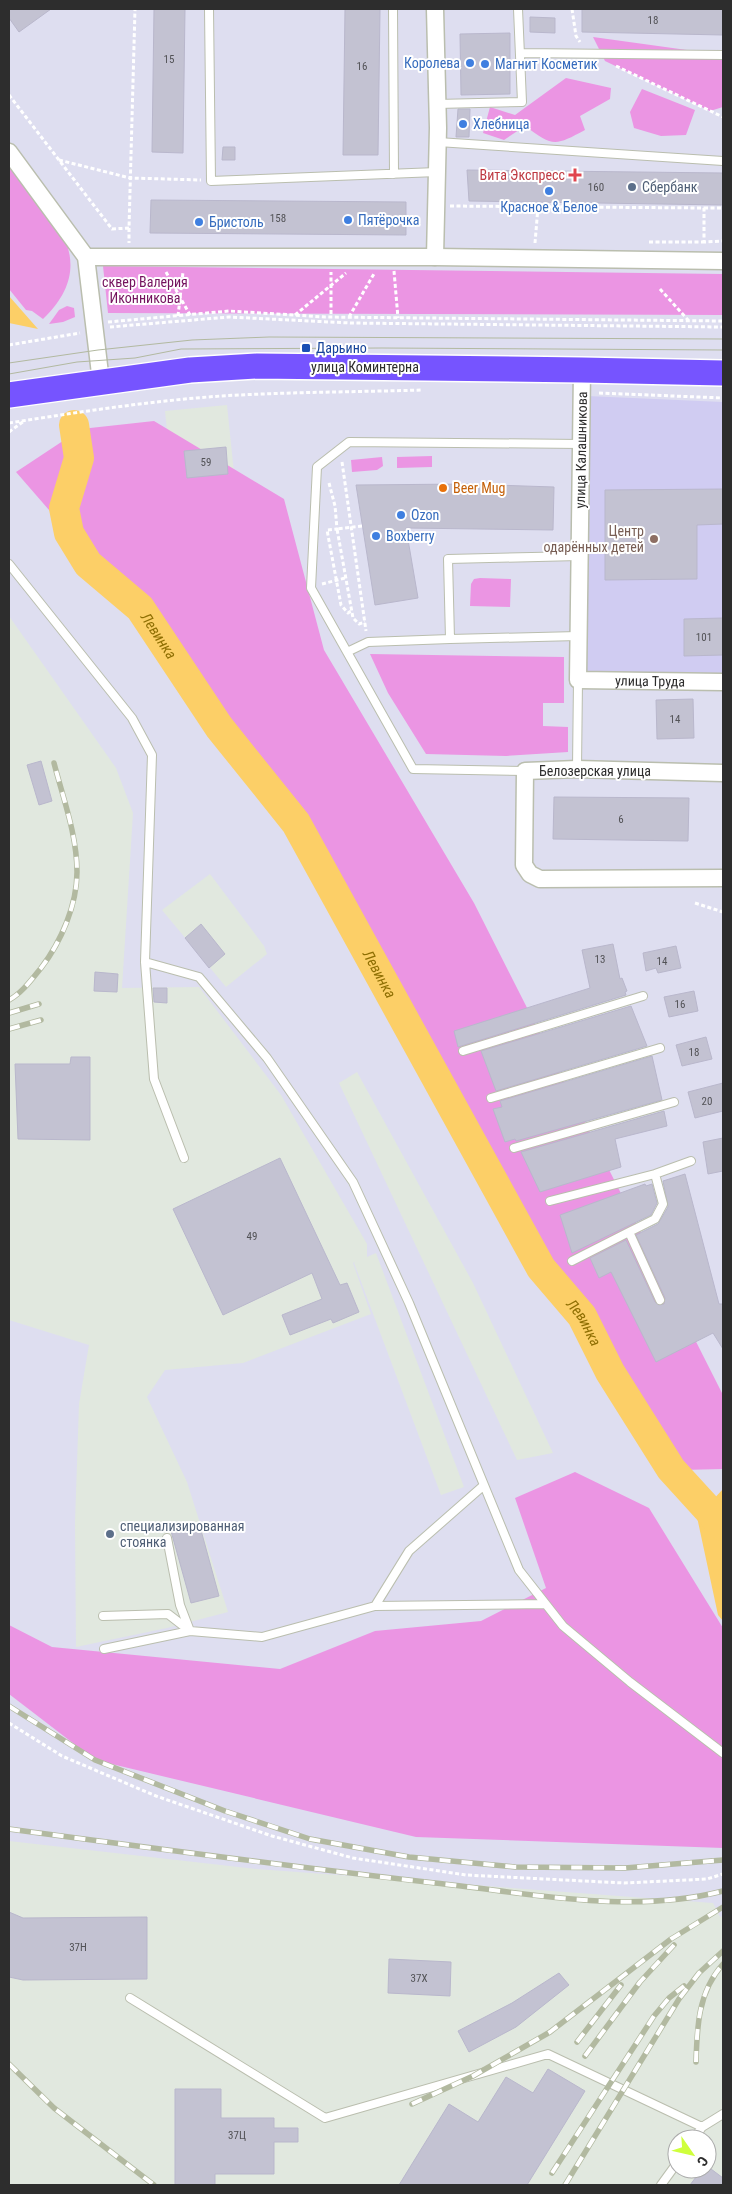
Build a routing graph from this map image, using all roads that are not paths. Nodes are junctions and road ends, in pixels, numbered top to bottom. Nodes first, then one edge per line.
1 (209, 9) edge
2 (393, 9) edge
3 (435, 9) edge
4 (518, 9) edge
5 (520, 53) junction
6 (723, 55) edge
7 (437, 104) junction
8 (438, 142) junction
9 (9, 152) edge
10 (723, 161) edge
11 (437, 172) junction
12 (394, 174) junction
13 (86, 256) junction
14 (435, 257) junction
15 (723, 261) edge
16 (723, 374) edge
17 (582, 381) junction
18 (102, 382) junction
19 (9, 395) edge
20 (581, 444) junction
21 (579, 556) junction
22 (9, 564) edge
23 (578, 636) junction
24 (450, 639) junction
25 (347, 652) junction
26 (578, 680) junction
27 (723, 682) edge
28 (577, 768) junction
29 (525, 771) junction
30 (723, 773) edge
31 (723, 878) edge
32 (145, 962) junction
33 (642, 996) dead end
34 (660, 1048) dead end
35 (464, 1051) dead end
36 (491, 1098) dead end
37 (674, 1102) dead end
38 (514, 1148) dead end
39 (184, 1158) dead end
40 (691, 1161) dead end
41 (655, 1174) junction
42 (550, 1201) dead end
43 (629, 1232) junction
44 (572, 1261) dead end
45 (660, 1300) dead end
46 (483, 1486) junction
47 (167, 1538) dead end
48 (545, 1604) junction
49 (375, 1606) junction
50 (103, 1616) dead end
51 (190, 1631) junction
52 (104, 1649) dead end
53 (723, 1753) edge
54 (130, 1998) dead end
55 (723, 2114) edge
56 (702, 2127) joint

1 - 12 lane
2 - 12 lane
3 - 7 street
4 - 5 lane
5 - 6 lane
5 - 7 lane
7 - 8 street
8 - 10 lane
8 - 11 street
9 - 13 street
11 - 12 lane
11 - 14 street
13 - 14 street
13 - 18 street
14 - 15 street
16 - 17 main road, улица Коминтерна
17 - 18 main road, улица Коминтерна
17 - 20 street, улица Калашникова
18 - 19 main road, улица Коминтерна
20 - 21 street, улица Калашникова
20 - 25 lane
21 - 23 street, улица Калашникова
21 - 24 lane
22 - 32 lane
23 - 24 lane
23 - 26 street, улица Калашникова
24 - 25 lane
25 - 29 lane
26 - 27 street, улица Труда
26 - 28 lane
28 - 29 street, Белозерская улица
28 - 30 street, Белозерская улица
29 - 31 street, Белозерская улица
32 - 39 lane
32 - 46 lane
33 - 35 lane
34 - 36 lane
37 - 38 lane
40 - 41 lane
41 - 42 lane
41 - 43 lane
43 - 44 lane
43 - 45 lane
46 - 48 lane
46 - 49 lane
47 - 51 lane
48 - 49 lane
48 - 53 lane
49 - 51 lane
50 - 51 lane
51 - 52 lane
54 - 56 lane
55 - 56 lane

